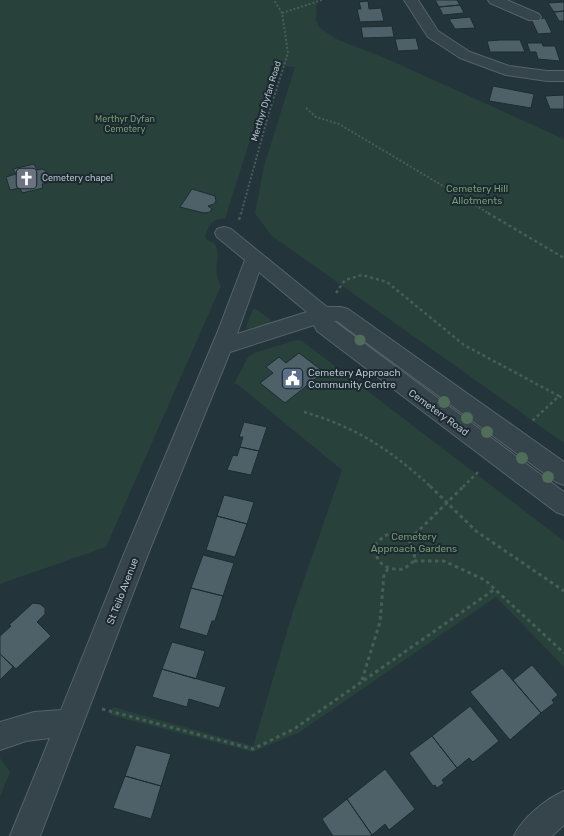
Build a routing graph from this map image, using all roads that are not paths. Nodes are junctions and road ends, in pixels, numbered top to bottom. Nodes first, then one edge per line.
1 (411, 0) edge
2 (494, 0) edge
3 (534, 17) dead end
4 (564, 76) edge
5 (224, 233) dead end
6 (255, 258) junction
7 (322, 314) junction
8 (221, 347) junction
9 (564, 475) edge
10 (564, 505) edge
11 (74, 714) junction
12 (0, 736) edge
13 (564, 806) edge
14 (24, 836) edge
15 (530, 836) edge

1 - 4 street
2 - 3 street
5 - 6 street, Cemetery Road
6 - 7 street, Cemetery Road
6 - 8 street, St Teilo Avenue
7 - 8 street
7 - 9 street
7 - 10 street, Cemetery Road
8 - 11 street, St Teilo Avenue
11 - 12 street
11 - 14 street, St Teilo Avenue
13 - 15 street

